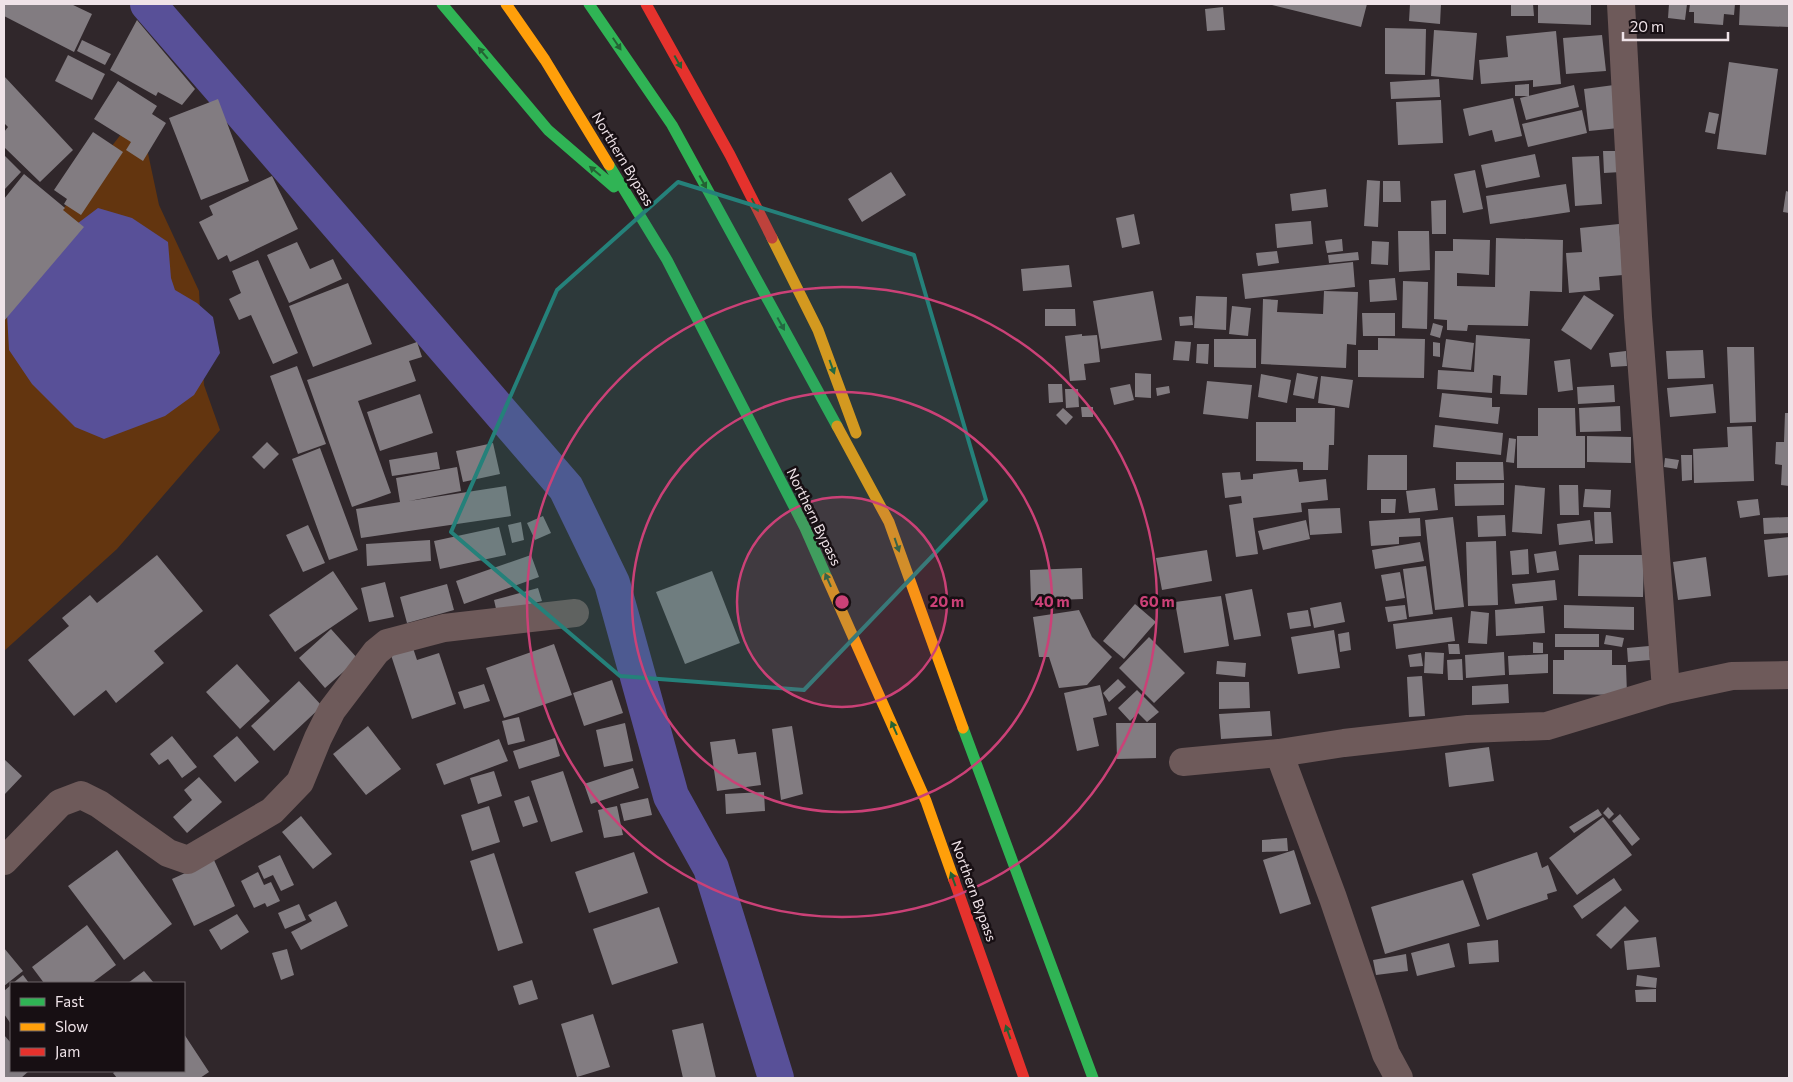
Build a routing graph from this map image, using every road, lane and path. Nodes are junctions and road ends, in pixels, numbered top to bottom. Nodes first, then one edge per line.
1 (442, 4) edge
2 (506, 4) edge
3 (589, 4) edge
4 (646, 4) edge
5 (1621, 4) edge
6 (632, 202) junction
7 (889, 522) junction
8 (575, 613) dead end
9 (1789, 676) edge
10 (1666, 690) junction
11 (1279, 753) junction
12 (1182, 762) dead end
13 (4, 861) edge
14 (1024, 1078) edge
15 (1093, 1078) edge
16 (1399, 1078) edge

6 -> 1 highway
2 - 6 highway, Northern Bypass
3 -> 7 highway
4 -> 7 highway
5 - 10 street
14 -> 6 highway, Northern Bypass
7 -> 15 highway
8 - 13 street
9 - 10 street
10 - 11 street
11 - 12 street
11 - 16 street

